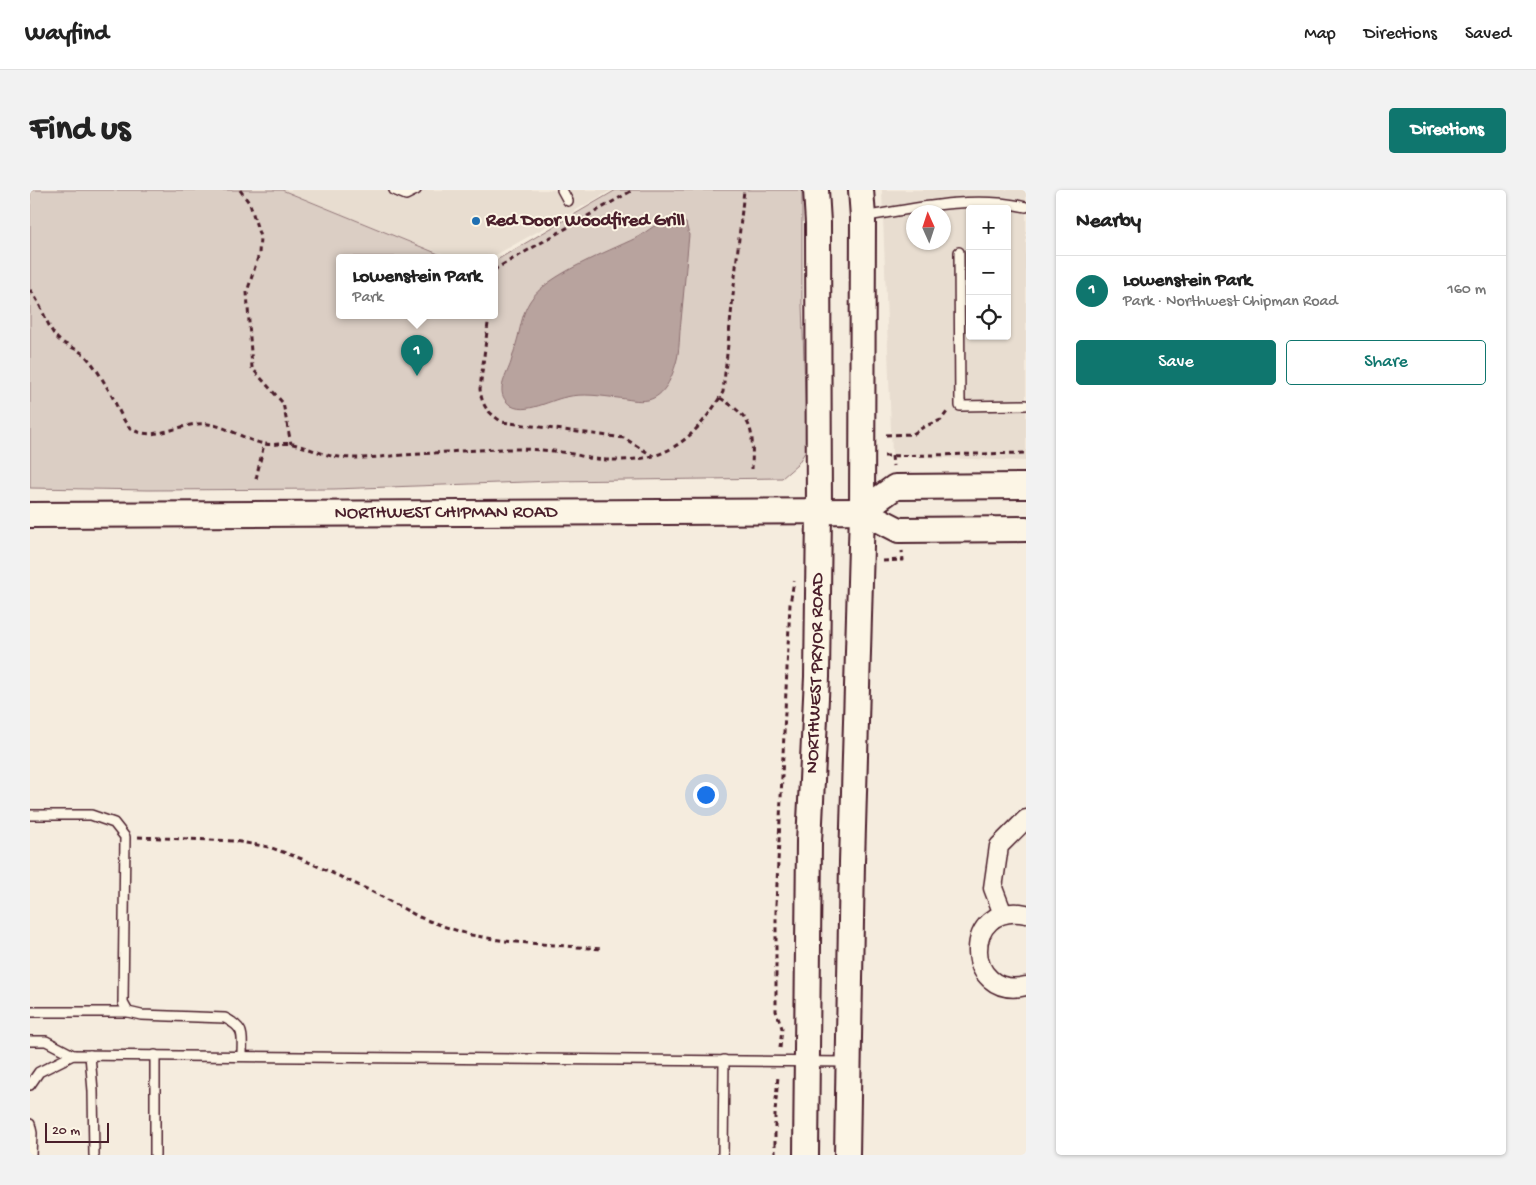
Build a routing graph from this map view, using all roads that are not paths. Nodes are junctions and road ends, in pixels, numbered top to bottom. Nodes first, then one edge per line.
1 (394, 190) edge
2 (416, 190) edge
3 (562, 190) edge
4 (816, 190) edge
5 (861, 190) edge
6 (568, 201) dead end
7 (1026, 207) edge
8 (864, 217) junction
9 (959, 252) dead end
10 (1026, 405) edge
11 (1026, 486) edge
12 (862, 511) junction
13 (819, 512) junction
14 (30, 515) edge
15 (1026, 528) edge
16 (30, 816) edge
17 (1026, 819) edge
18 (1003, 914) junction
19 (1026, 914) edge
20 (1026, 986) edge
21 (30, 1012) edge
22 (128, 1012) junction
23 (30, 1041) edge
24 (73, 1055) junction
25 (90, 1055) junction
26 (155, 1056) junction
27 (242, 1056) junction
28 (724, 1060) junction
29 (807, 1061) junction
30 (848, 1062) junction
31 (30, 1085) edge
32 (30, 1124) edge
33 (32, 1155) edge
34 (94, 1155) edge
35 (155, 1155) edge
36 (723, 1155) edge
37 (806, 1155) edge
38 (847, 1155) edge

1 - 2 lane
3 - 6 lane
4 - 13 main road, NORTHWEST PRYOR ROAD
5 - 8 main road
7 - 8 lane
8 - 12 main road
9 - 10 lane
11 - 12 main road
12 - 13 main road, NORTHWEST CHIPMAN ROAD
12 - 15 main road, NORTHWEST CHIPMAN ROAD
12 - 30 main road
13 - 14 main road, NORTHWEST CHIPMAN ROAD
13 - 29 main road, NORTHWEST PRYOR ROAD
16 - 22 lane
17 - 18 street
18 - 19 street
18 - 20 street
21 - 22 lane
22 - 27 lane
23 - 24 lane
24 - 25 lane
24 - 31 lane
25 - 26 lane
25 - 34 lane
26 - 27 lane
26 - 35 lane
27 - 28 lane
28 - 29 lane
28 - 36 lane
29 - 30 lane
29 - 37 main road, NORTHWEST PRYOR ROAD
30 - 38 main road
32 - 33 lane

